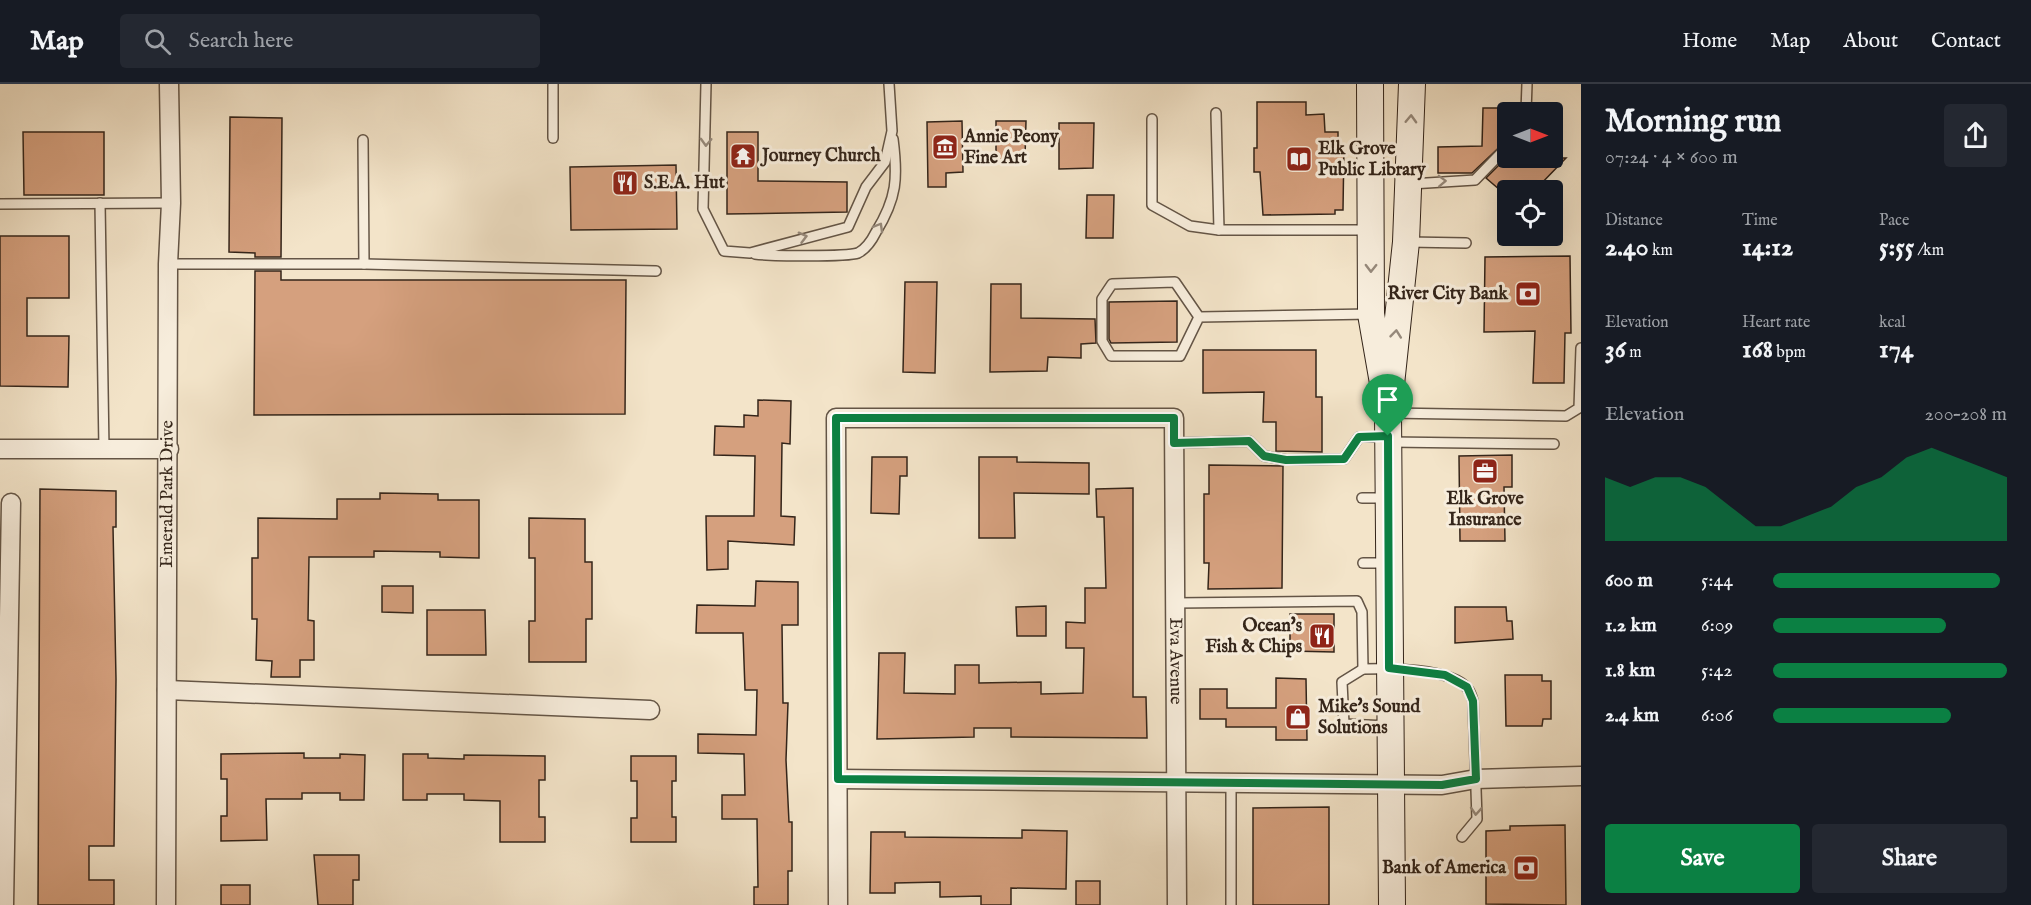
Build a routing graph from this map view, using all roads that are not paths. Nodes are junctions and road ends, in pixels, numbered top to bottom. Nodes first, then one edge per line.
1 (169, 84) edge
2 (553, 84) edge
3 (706, 84) edge
4 (890, 84) edge
5 (1370, 84) edge
6 (1412, 84) edge
7 (1527, 84) edge
8 (1526, 102) edge
9 (1216, 113) dead end
10 (1152, 119) dead end
11 (892, 131) junction
12 (553, 138) dead end
13 (363, 140) dead end
14 (1497, 157) edge
15 (1410, 184) junction
16 (100, 203) junction
17 (171, 203) junction
18 (0, 204) edge
19 (1219, 230) junction
20 (1372, 230) junction
21 (1406, 242) junction
22 (1466, 243) dead end
23 (750, 253) junction
24 (168, 264) junction
25 (363, 264) junction
26 (656, 271) dead end
27 (1371, 315) junction
28 (1198, 316) junction
29 (1581, 348) edge
30 (1388, 438) junction
31 (1174, 443) junction
32 (1554, 444) dead end
33 (0, 449) edge
34 (104, 449) junction
35 (169, 449) junction
36 (1362, 498) dead end
37 (1388, 498) junction
38 (11, 503) dead end
39 (1363, 563) dead end
40 (1389, 563) junction
41 (1175, 603) junction
42 (1389, 668) junction
43 (1363, 669) junction
44 (167, 690) junction
45 (650, 710) dead end
46 (1390, 726) junction
47 (1581, 776) edge
48 (838, 779) junction
49 (1476, 779) junction
50 (1177, 782) junction
51 (1231, 783) junction
52 (1390, 784) junction
53 (1581, 787) edge
54 (1462, 837) dead end
55 (4, 905) edge
56 (166, 905) edge
57 (838, 905) edge
58 (1177, 905) edge
59 (1231, 905) edge
60 (1392, 905) edge

1 - 17 street, Emerald Park Drive
2 - 12 lane
3 -> 23 lane
4 - 11 lane
5 - 20 main road
15 -> 6 main road
7 - 8 lane
9 - 19 lane
10 - 19 lane
23 -> 11 lane
23 -> 11 lane
13 - 25 lane
15 -> 14 lane
15 - 21 main road
16 - 17 lane
16 - 18 lane
16 - 34 lane
17 - 24 street, Emerald Park Drive
19 - 20 lane
20 -> 27 main road
21 - 22 lane
30 -> 21 main road
24 - 25 lane
24 - 35 street, Emerald Park Drive
25 - 26 lane
27 - 28 lane
27 - 30 main road
28 - 28 lane
29 - 30 lane
30 - 31 lane
30 - 32 lane
30 - 37 main road
31 - 41 street, Eva Avenue
31 - 48 street, Eva Avenue
33 - 34 street
34 - 35 street
35 - 44 street, Emerald Park Drive
36 - 37 lane
37 - 40 main road
38 - 55 street
39 - 40 lane
40 - 42 main road
41 - 43 lane
41 - 50 street, Eva Avenue
42 - 43 lane
42 - 46 main road
42 - 49 lane
43 - 46 lane
44 - 45 street
44 - 56 street, Emerald Park Drive
46 - 52 main road
47 - 49 street
47 - 53 lane
48 - 50 street
48 - 57 street
49 - 52 street
49 -> 54 lane
50 - 51 street
50 - 58 street, Eva Avenue
51 - 52 street
51 - 59 lane
52 - 60 main road

